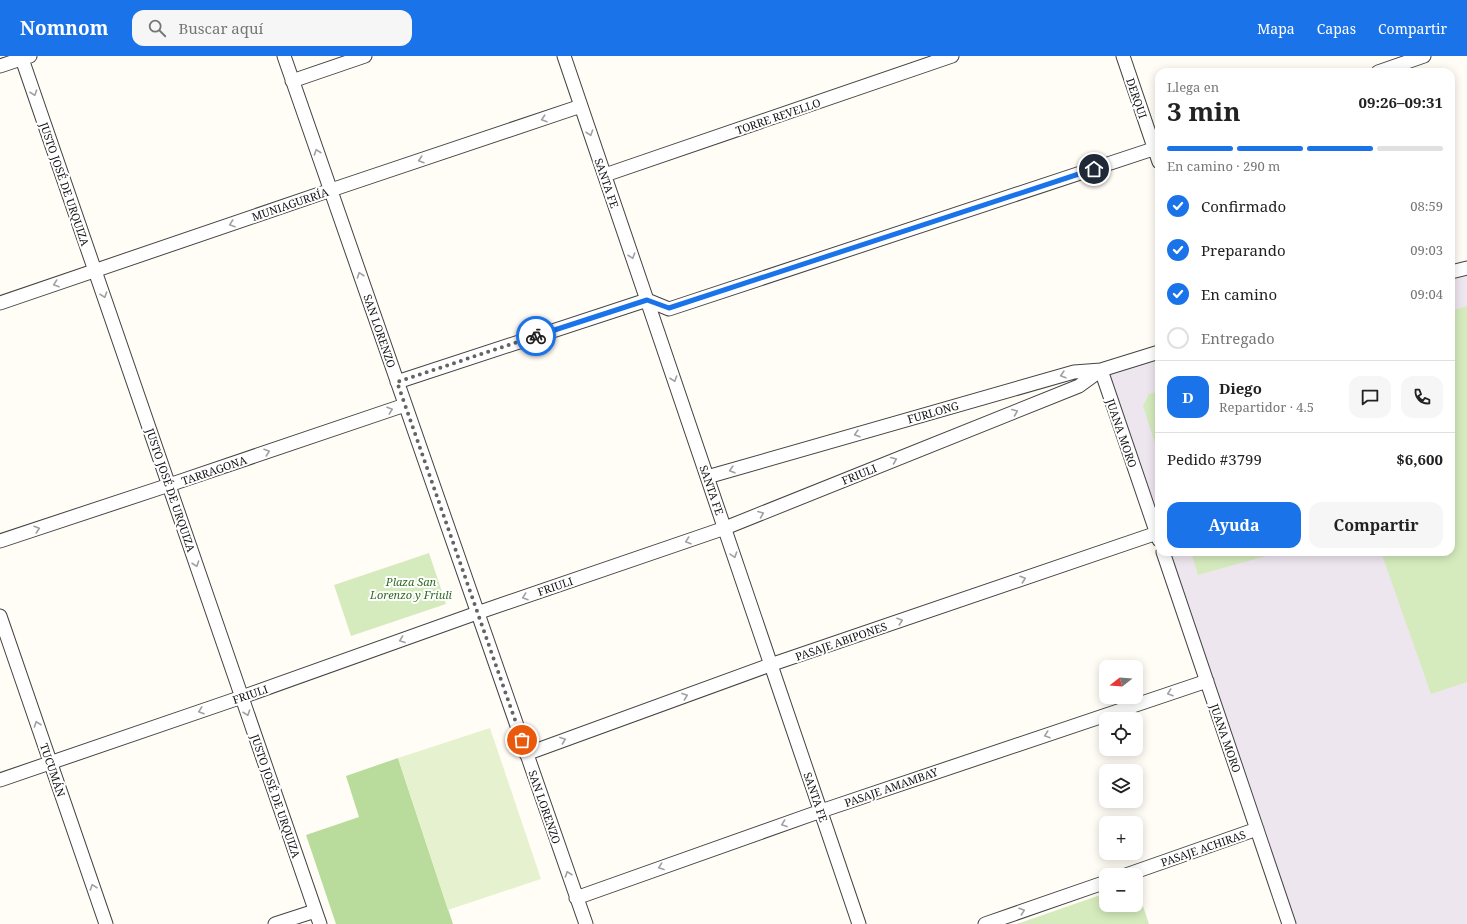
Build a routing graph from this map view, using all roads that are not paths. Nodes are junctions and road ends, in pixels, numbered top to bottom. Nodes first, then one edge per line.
1 (284, 56) edge
2 (366, 56) edge
3 (564, 56) edge
4 (952, 56) edge
5 (1122, 56) edge
6 (1424, 56) edge
7 (24, 57) edge
8 (0, 66) edge
9 (1390, 68) edge
10 (292, 81) junction
11 (581, 106) junction
12 (1155, 143) edge
13 (1155, 149) edge
14 (605, 175) junction
15 (331, 190) junction
16 (1467, 268) edge
17 (95, 271) junction
18 (1455, 271) edge
19 (647, 300) junction
20 (0, 303) edge
21 (1155, 353) edge
22 (1101, 370) junction
23 (397, 382) junction
24 (405, 405) junction
25 (707, 477) junction
26 (169, 486) junction
27 (724, 528) junction
28 (1155, 528) edge
29 (1155, 538) edge
30 (0, 541) edge
31 (1164, 556) edge
32 (477, 613) junction
33 (0, 616) edge
34 (770, 666) junction
35 (1207, 681) junction
36 (242, 697) junction
37 (526, 754) junction
38 (50, 763) junction
39 (0, 780) edge
40 (820, 811) junction
41 (1257, 829) junction
42 (1143, 869) edge
43 (1099, 884) edge
44 (576, 898) junction
45 (315, 911) junction
46 (106, 924) edge
47 (275, 924) edge
48 (320, 924) edge
49 (586, 924) edge
50 (859, 924) edge
51 (985, 924) edge
52 (1289, 924) edge

1 - 10 street, SAN LORENZO
2 - 10 street
3 - 11 street, SANTA FE
4 - 14 street, TORRE REVELLO
5 - 12 street, DERQUI
6 - 9 street
7 - 8 street
7 -> 17 street, JUSTO JOSÉ DE URQUIZA
15 -> 10 street, SAN LORENZO
11 -> 14 street, SANTA FE
11 -> 15 street, MUNIAGURRÍA
13 - 19 street
14 -> 19 street, SANTA FE
15 -> 17 street, MUNIAGURRÍA
23 -> 15 street, SAN LORENZO
16 - 18 street
17 -> 20 street, MUNIAGURRÍA
17 -> 26 street, JUSTO JOSÉ DE URQUIZA
19 - 23 street
19 -> 25 street, SANTA FE
21 - 22 street, FURLONG
22 -> 25 street, FURLONG
27 -> 22 street, FRIULI
22 - 28 street, JUANA MORO
23 - 24 street, SAN LORENZO
26 -> 24 street, TARRAGONA
24 - 32 street, SAN LORENZO
25 - 27 street, SANTA FE
30 -> 26 street, TARRAGONA
26 -> 36 street, JUSTO JOSÉ DE URQUIZA
27 -> 32 street, FRIULI
27 -> 34 street, SANTA FE
34 -> 29 street, PASAJE ABIPONES
31 - 35 street, JUANA MORO
32 -> 36 street, FRIULI
32 - 37 street, SAN LORENZO
38 -> 33 street, TUCUMÁN
37 -> 34 street, PASAJE ABIPONES
34 - 40 street, SANTA FE
35 -> 40 street, PASAJE AMAMBAY
35 - 41 street, JUANA MORO
36 -> 38 street, FRIULI
36 -> 45 street, JUSTO JOSÉ DE URQUIZA
44 -> 37 street, SAN LORENZO
38 - 39 street, FRIULI
46 -> 38 street, TUCUMÁN
40 -> 44 street, PASAJE AMAMBAY
40 - 50 street, SANTA FE
41 - 42 street, PASAJE ACHIRAS
41 - 52 street, JUANA MORO
51 -> 43 street
44 - 49 street, SAN LORENZO
45 - 47 street
45 - 48 street, JUSTO JOSÉ DE URQUIZA

